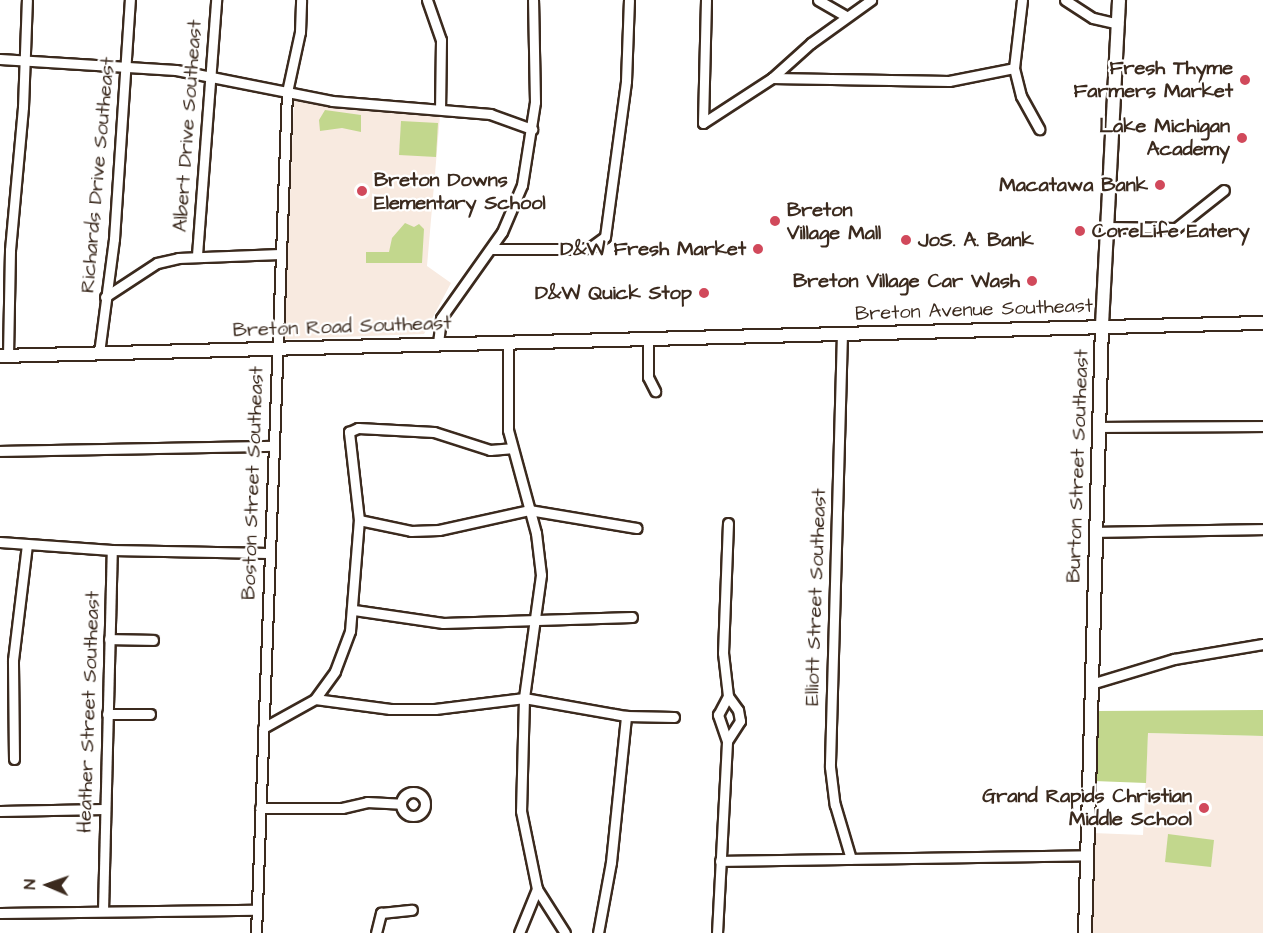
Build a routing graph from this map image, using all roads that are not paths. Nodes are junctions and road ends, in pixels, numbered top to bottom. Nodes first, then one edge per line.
1 (27, 0) edge
2 (130, 0) edge
3 (216, 0) edge
4 (301, 0) edge
5 (427, 0) edge
6 (533, 0) edge
7 (629, 0) edge
8 (706, 0) edge
9 (818, 0) edge
10 (871, 0) edge
11 (1022, 0) edge
12 (1065, 0) edge
13 (1119, 0) edge
14 (846, 16) junction
15 (1118, 24) junction
16 (0, 59) edge
17 (26, 62) junction
18 (126, 65) junction
19 (1014, 68) junction
20 (211, 75) junction
21 (772, 78) junction
22 (287, 92) junction
23 (440, 109) junction
24 (532, 129) junction
25 (1039, 129) dead end
26 (1224, 190) dead end
27 (1107, 227) junction
28 (492, 249) junction
29 (280, 254) junction
30 (197, 255) junction
31 (105, 297) junction
32 (1263, 323) edge
33 (1102, 325) junction
34 (842, 333) junction
35 (648, 337) junction
36 (686, 337) joint
37 (508, 342) junction
38 (438, 343) junction
39 (276, 348) junction
40 (99, 352) junction
41 (4, 355) edge
42 (655, 392) dead end
43 (1263, 426) edge
44 (1099, 427) junction
45 (272, 446) junction
46 (511, 448) junction
47 (0, 451) edge
48 (529, 510) junction
49 (359, 520) junction
50 (728, 523) dead end
51 (637, 528) dead end
52 (1263, 529) edge
53 (1095, 532) junction
54 (0, 542) edge
55 (27, 545) junction
56 (112, 550) junction
57 (268, 553) junction
58 (354, 610) junction
59 (632, 617) dead end
60 (537, 619) junction
61 (109, 639) junction
62 (153, 640) dead end
63 (1263, 644) edge
64 (1091, 684) junction
65 (728, 696) junction
66 (524, 698) junction
67 (315, 699) junction
68 (107, 714) junction
69 (150, 714) dead end
70 (626, 716) junction
71 (674, 717) dead end
72 (263, 728) junction
73 (727, 741) junction
74 (14, 759) dead end
75 (401, 804) dead end
76 (260, 808) junction
77 (104, 809) junction
78 (0, 811) edge
79 (1087, 855) junction
80 (851, 859) junction
81 (720, 861) junction
82 (537, 889) junction
83 (256, 910) junction
84 (412, 910) dead end
85 (103, 911) junction
86 (0, 913) edge
87 (256, 933) edge
88 (376, 933) edge
89 (519, 933) edge
90 (565, 933) edge
91 (598, 933) edge
92 (717, 933) edge
93 (1085, 933) edge

1 - 17 street
2 - 18 street, Richards Drive Southeast
3 - 20 street, Albert Drive Southeast
4 - 22 street, Boston Street Southeast
5 - 23 street
6 - 24 street
7 - 28 street
8 - 21 street
9 - 14 street
10 - 14 street
11 - 19 street
12 - 15 street
13 - 15 main road, Burton Street Southeast
14 - 21 street
15 - 27 main road, Burton Street Southeast
16 - 17 street
17 - 18 street
17 - 41 street
18 - 20 street
18 - 31 street, Richards Drive Southeast
19 - 21 street
19 - 25 street
20 - 22 street
20 - 30 street, Albert Drive Southeast
22 - 23 street
22 - 29 street, Boston Street Southeast
23 - 24 street
24 - 28 street
26 - 27 street
27 - 33 main road, Burton Street Southeast
28 - 38 street
29 - 30 street
29 - 39 street, Boston Street Southeast
30 - 31 street
31 - 40 street, Richards Drive Southeast
32 - 33 main road, Breton Avenue Southeast
33 - 34 main road, Breton Avenue Southeast
33 - 44 main road, Burton Street Southeast
34 - 36 main road, Breton Avenue Southeast
34 - 80 street, Elliott Street Southeast
35 - 36 main road, Breton Road Southeast
35 - 37 main road, Breton Road Southeast
35 - 42 street
37 - 38 main road, Breton Road Southeast
37 - 46 street
38 - 39 main road, Breton Road Southeast
39 - 40 main road, Breton Road Southeast
39 - 45 street, Boston Street Southeast
40 - 41 main road, Breton Road Southeast
43 - 44 street
44 - 53 main road, Burton Street Southeast
45 - 47 street
45 - 57 street, Boston Street Southeast
46 - 48 street
46 - 49 street
48 - 49 street
48 - 51 street
48 - 60 street
49 - 58 street
50 - 65 street
52 - 53 street
53 - 64 main road, Burton Street Southeast
54 - 55 street
55 - 56 street
55 - 74 street
56 - 57 street
56 - 61 street, Heather Street Southeast
57 - 72 street, Boston Street Southeast
58 - 60 street
58 - 67 street
59 - 60 street
60 - 66 street
61 - 62 street
61 - 68 street, Heather Street Southeast
63 - 64 street
64 - 79 main road, Burton Street Southeast
65 - 73 street
65 - 73 street
66 - 67 street
66 - 70 street
66 - 82 street
67 - 72 street
68 - 69 street
68 - 77 street, Heather Street Southeast
70 - 71 street
70 - 91 street
72 - 76 street, Boston Street Southeast
73 - 81 street
75 - 76 street
76 - 83 street, Boston Street Southeast
77 - 78 street
77 - 85 street, Heather Street Southeast
79 - 80 street
79 - 93 main road, Burton Street Southeast
80 - 81 street
81 - 92 street
82 - 89 street
82 - 90 street
83 - 85 street
83 - 87 street, Boston Street Southeast
84 - 88 street
85 - 86 street

